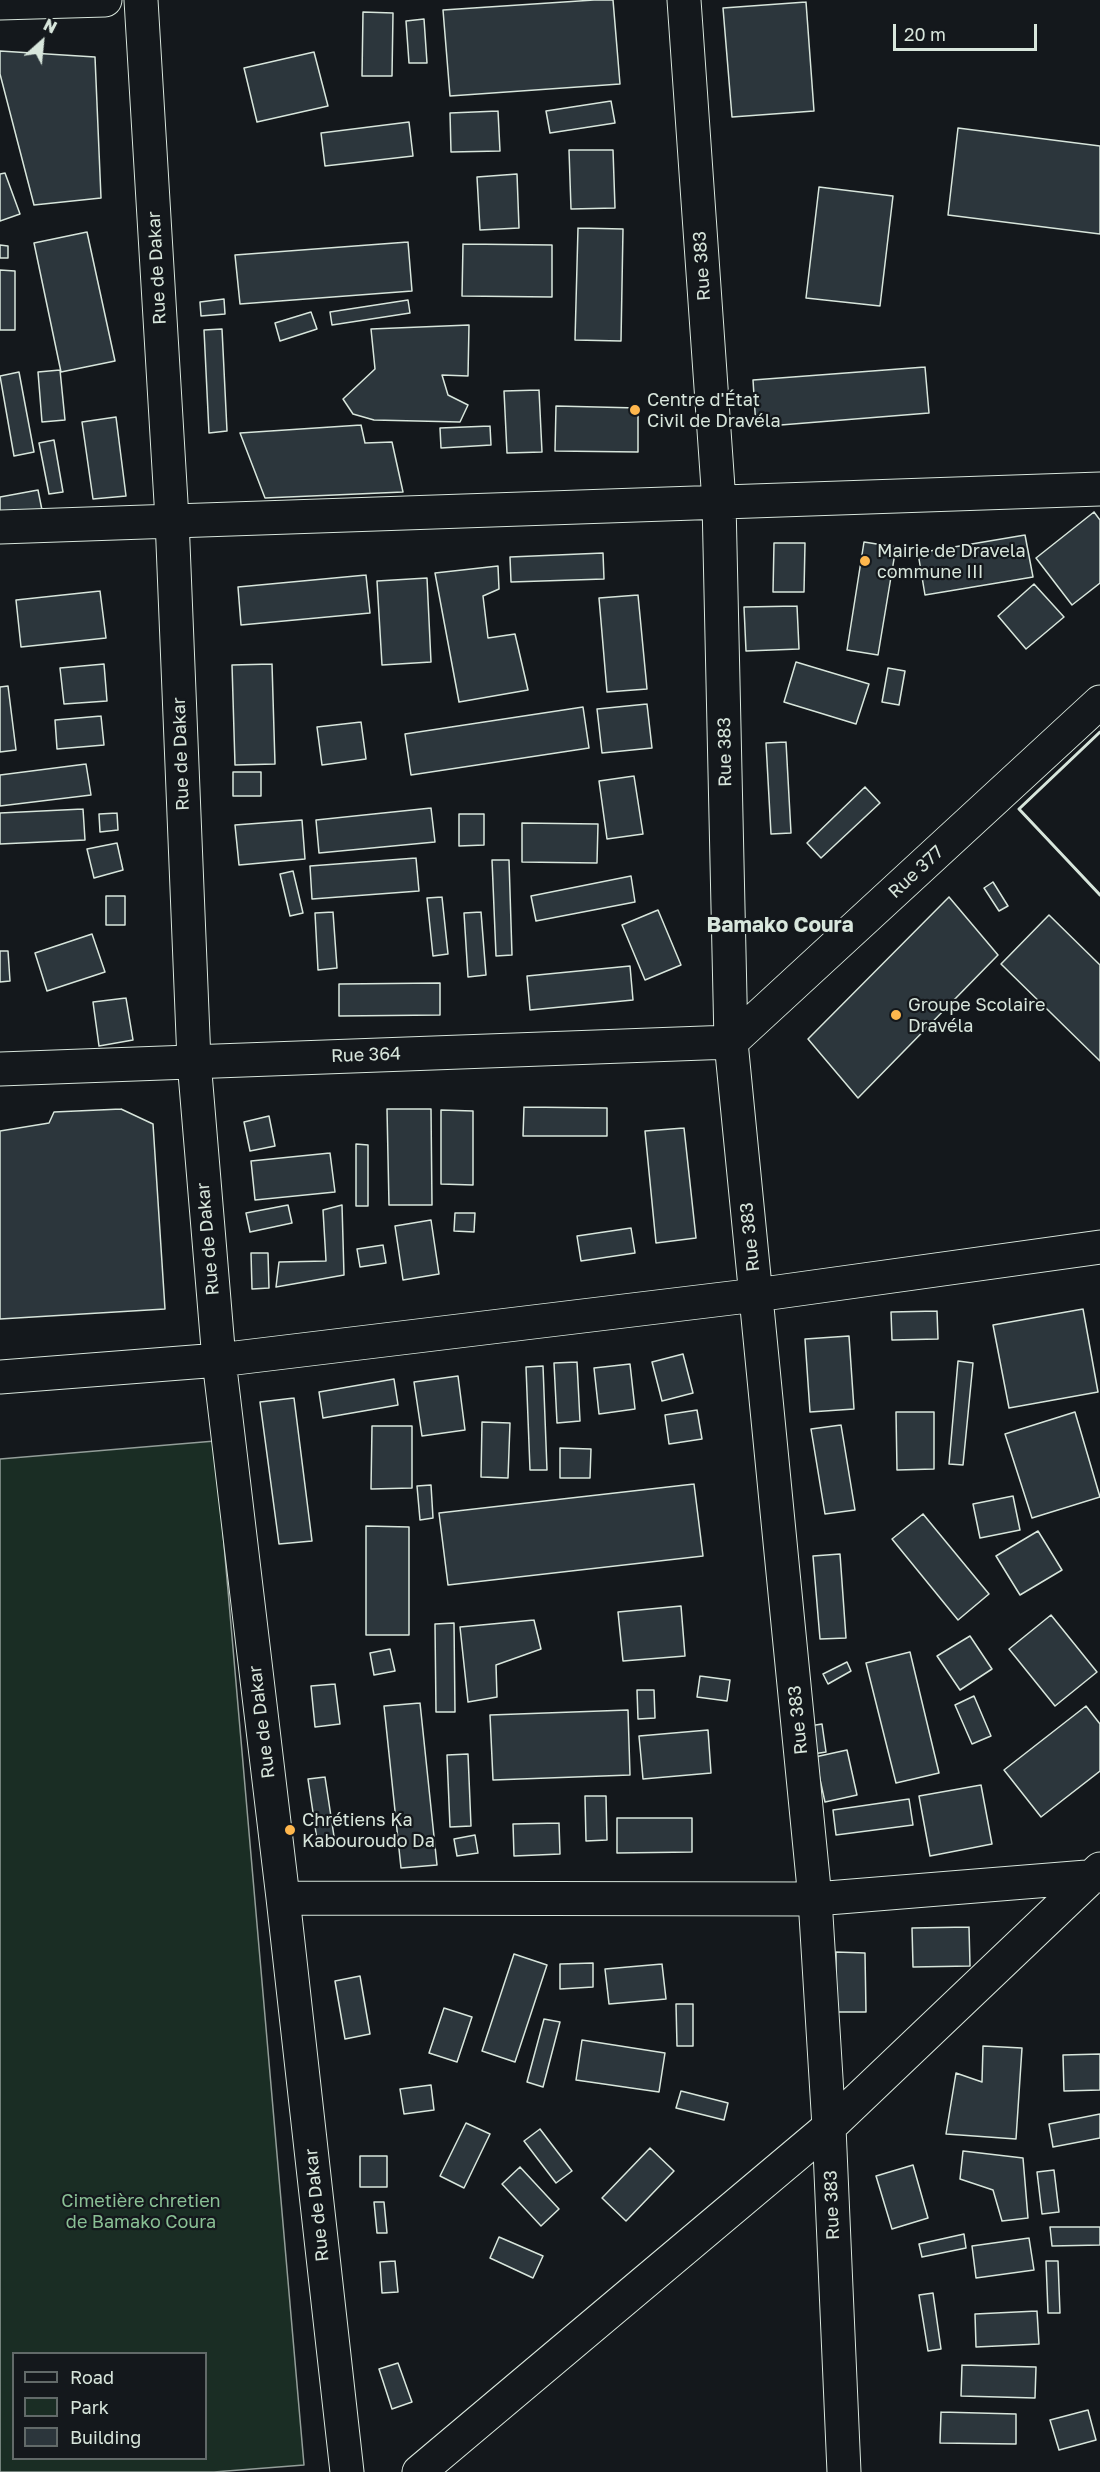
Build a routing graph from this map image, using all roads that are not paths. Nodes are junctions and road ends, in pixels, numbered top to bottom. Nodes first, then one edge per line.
1 (105, 0) edge
2 (141, 0) edge
3 (684, 0) edge
4 (0, 3) edge
5 (1100, 489) edge
6 (719, 502) junction
7 (172, 519) junction
8 (0, 527) edge
9 (1100, 702) edge
10 (731, 1042) junction
11 (194, 1062) junction
12 (0, 1069) edge
13 (1100, 1247) edge
14 (756, 1294) junction
15 (219, 1360) junction
16 (0, 1377) edge
17 (1097, 1874) edge
18 (283, 1898) junction
19 (816, 1899) junction
20 (829, 2127) junction
21 (347, 2472) edge
22 (419, 2472) edge
23 (844, 2472) edge

1 - 4 street
2 - 7 street, Rue de Dakar
3 - 6 street, Rue 383
5 - 6 street
6 - 7 street
6 - 10 street, Rue 383
7 - 8 street
7 - 11 street, Rue de Dakar
9 - 10 street, Rue 377
10 - 11 street, Rue 364
10 - 14 street, Rue 383
11 - 12 street, Rue 364
11 - 15 street, Rue de Dakar
13 - 14 street
14 - 15 street
14 - 19 street, Rue 383
15 - 16 street
15 - 18 street, Rue de Dakar
17 - 19 street
17 - 20 street
18 - 19 street
18 - 21 street, Rue de Dakar
19 - 20 street, Rue 383
20 - 22 street
20 - 23 street, Rue 383

